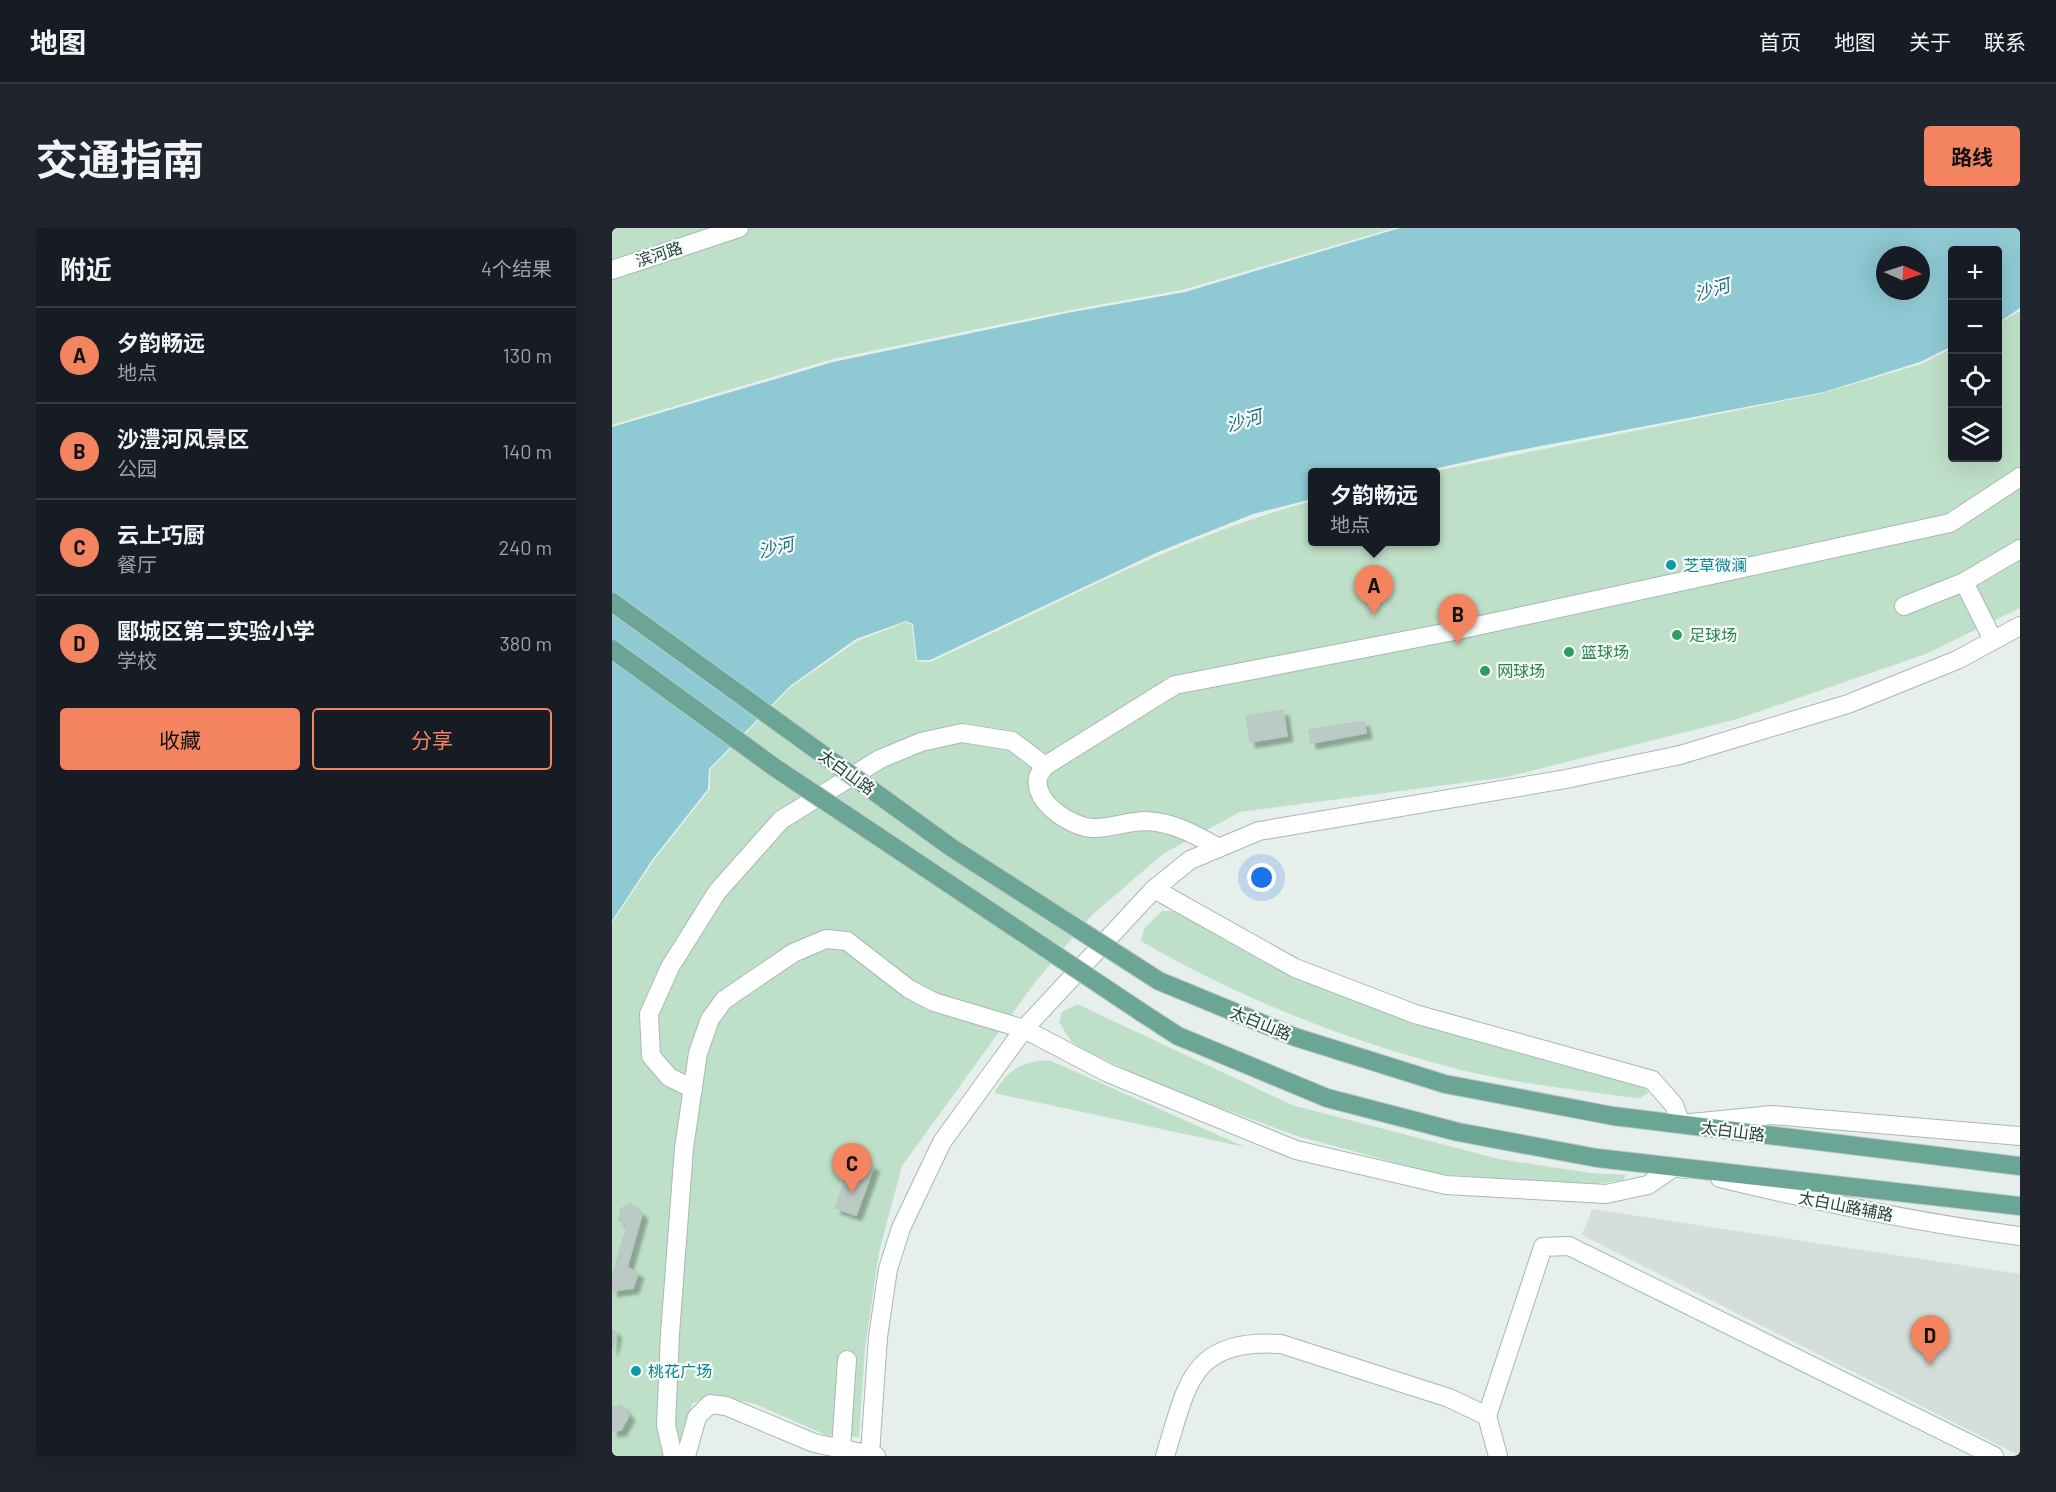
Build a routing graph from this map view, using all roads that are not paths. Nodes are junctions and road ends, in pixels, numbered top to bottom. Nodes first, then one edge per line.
1 (739, 228) edge
2 (612, 270) edge
3 (2020, 477) edge
4 (2020, 549) edge
5 (1964, 582) junction
6 (612, 602) edge
7 (1904, 606) dead end
8 (2020, 626) edge
9 (1993, 640) junction
10 (612, 649) edge
11 (1045, 766) junction
12 (1218, 848) junction
13 (1154, 889) junction
14 (1024, 1029) junction
15 (693, 1089) junction
16 (1681, 1124) junction
17 (2020, 1136) edge
18 (2020, 1166) edge
19 (1674, 1167) junction
20 (2020, 1206) edge
21 (2020, 1236) edge
22 (847, 1360) dead end
23 (1487, 1416) junction
24 (841, 1448) junction
25 (873, 1455) edge
26 (673, 1456) edge
27 (686, 1456) edge
28 (1165, 1456) edge
29 (1498, 1456) edge
30 (1994, 1456) edge

1 - 2 street, 滨河路
3 - 11 street
4 - 5 street
5 - 7 street
5 - 9 street
6 - 16 main road, 太白山路, bridge
8 - 9 street
9 - 12 street
10 - 19 main road, bridge
11 - 12 street
11 - 15 street
12 - 13 street
13 - 14 street
13 - 16 street
14 - 15 street
14 - 19 street
14 - 25 street
15 - 26 street
16 - 17 street
16 - 18 main road, 太白山路
19 - 20 main road
19 - 21 street, 太白山路辅路
22 - 24 street
23 - 28 street
23 - 29 street
23 - 30 street
24 - 25 street
24 - 27 street

